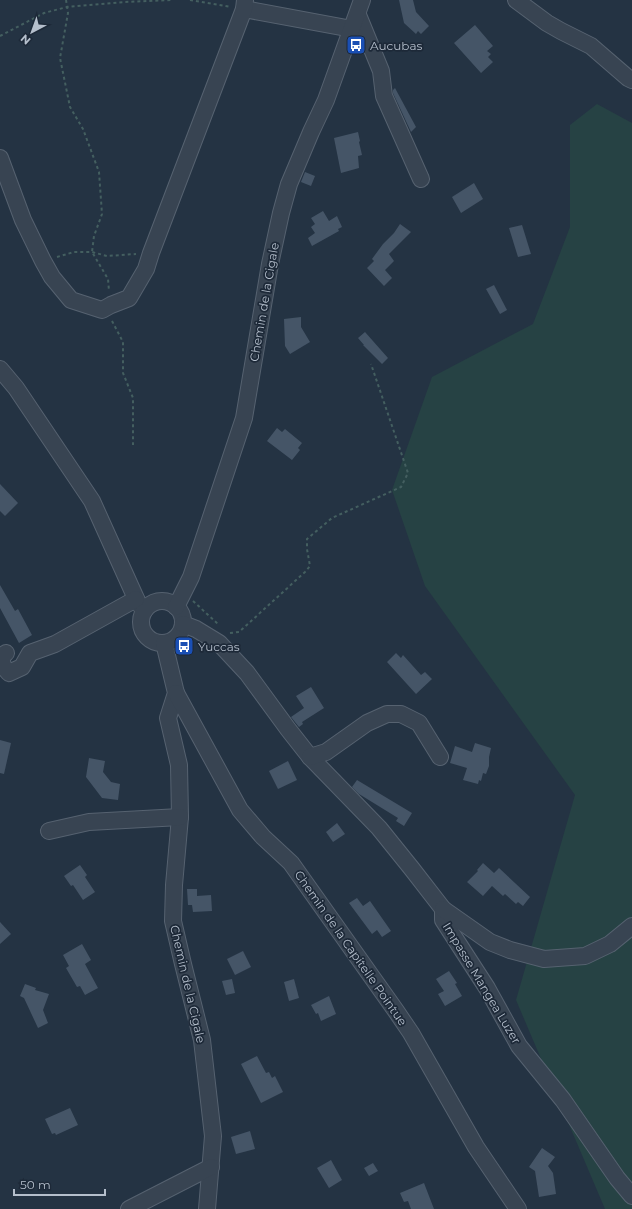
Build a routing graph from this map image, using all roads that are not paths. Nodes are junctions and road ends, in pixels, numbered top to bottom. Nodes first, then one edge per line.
1 (516, 0) edge
2 (241, 6) edge
3 (357, 14) edge
4 (632, 80) edge
5 (0, 158) edge
6 (421, 179) dead end
7 (0, 369) edge
8 (140, 604) junction
9 (176, 607) junction
10 (183, 624) junction
11 (164, 643) junction
12 (6, 653) dead end
13 (176, 694) junction
14 (310, 757) junction
15 (440, 757) dead end
16 (180, 817) junction
17 (49, 831) dead end
18 (443, 909) junction
19 (632, 926) edge
20 (210, 1167) junction
21 (632, 1196) edge
22 (128, 1209) edge
23 (207, 1209) edge
24 (518, 1209) edge

1 - 4 street
2 - 3 street
2 - 5 street
3 - 6 street
3 - 9 street, Chemin de la Cigale
7 - 8 street
8 - 9 street
8 - 11 street
8 - 12 street
9 - 10 street
10 - 11 street
10 - 14 street, Impasse Mangea Luzer
11 - 13 street
13 - 16 street, Chemin de la Cigale
13 - 24 street, Chemin de la Capitelle Pointue
14 - 15 street
14 - 18 street, Impasse Mangea Luzer
16 - 17 street
16 - 20 street, Chemin de la Cigale
18 - 19 street
18 - 21 street, Impasse Mangea Luzer
20 - 22 street
20 - 23 street, Chemin de la Cigale

